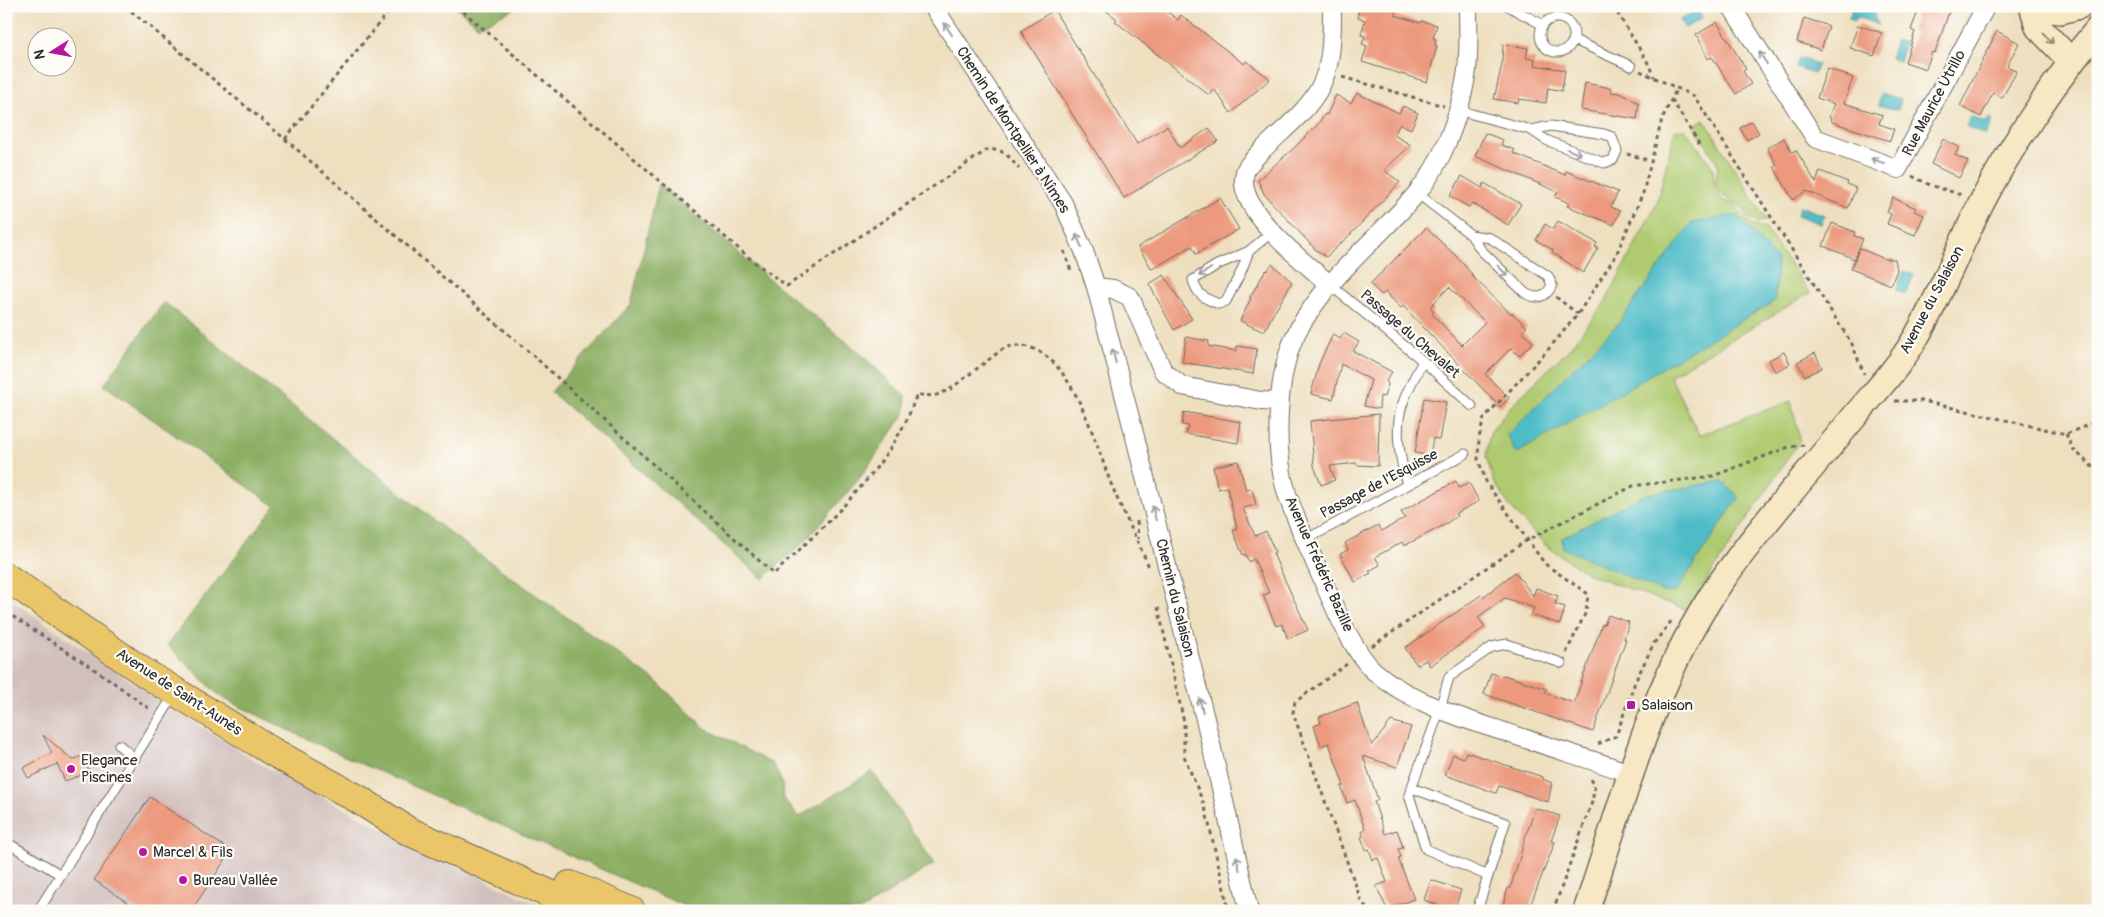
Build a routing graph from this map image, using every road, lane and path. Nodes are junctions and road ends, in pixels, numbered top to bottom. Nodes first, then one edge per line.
1 (126, 6) edge
2 (392, 6) edge
3 (457, 6) edge
4 (933, 6) edge
5 (1332, 6) edge
6 (1468, 6) edge
7 (1508, 6) edge
8 (1613, 6) edge
9 (1730, 6) edge
10 (1986, 6) edge
11 (2031, 8) edge
12 (2070, 9) edge
13 (1543, 25) junction
14 (2093, 35) edge
15 (1574, 40) junction
16 (2072, 61) junction
17 (1631, 66) dead end
18 (1327, 72) junction
19 (1677, 88) junction
20 (1672, 99) junction
21 (1457, 110) junction
22 (1531, 130) junction
23 (285, 139) junction
24 (1701, 147) dead end
25 (1616, 152) junction
26 (1651, 161) junction
27 (1898, 169) junction
28 (1025, 177) dead end
29 (1417, 192) junction
30 (1982, 202) junction
31 (1272, 232) junction
32 (1471, 235) junction
33 (1062, 247) dead end
34 (1249, 251) junction
35 (1073, 276) dead end
36 (1329, 284) junction
37 (1096, 287) junction
38 (1549, 292) junction
39 (1578, 314) junction
40 (1423, 361) junction
41 (1888, 378) junction
42 (1867, 401) junction
43 (1279, 402) junction
44 (1472, 406) dead end
45 (2098, 421) edge
46 (2066, 434) junction
47 (1810, 442) dead end
48 (1465, 454) dead end
49 (2098, 472) edge
50 (1406, 485) junction
51 (1136, 512) dead end
52 (1138, 540) junction
53 (1305, 540) junction
54 (1527, 540) junction
55 (1150, 570) dead end
56 (6, 577) edge
57 (1158, 606) dead end
58 (6, 612) edge
59 (1360, 654) junction
60 (1561, 663) joint
61 (176, 692) junction
62 (1440, 709) junction
63 (161, 717) junction
64 (119, 745) dead end
65 (135, 759) junction
66 (1625, 771) junction
67 (1588, 775) dead end
68 (1412, 788) junction
69 (358, 799) junction
70 (6, 842) edge
71 (61, 875) junction
72 (1488, 876) junction
73 (38, 911) edge
74 (588, 911) edge
75 (631, 911) edge
76 (1229, 911) edge
77 (1249, 911) edge
78 (1371, 911) edge
79 (1477, 911) edge
80 (1553, 911) edge
81 (1572, 911) edge
82 (1586, 911) edge

1 - 23 path
2 - 23 path
3 - 28 path
37 -> 4 street, Chemin de Montpellier à Nîmes
5 - 18 street
6 - 21 street, Avenue Frédéric Bazille
7 - 13 lane
8 - 19 path
27 -> 9 street, Rue Maurice Utrillo
10 - 27 street, Rue Maurice Utrillo
11 - 12 street
11 -> 16 street
12 - 14 street
13 - 15 lane
13 - 15 lane
14 - 16 street, Avenue du Salaison
15 - 17 lane
16 - 30 street, Avenue du Salaison
18 - 21 path
18 - 31 street
19 - 20 path
19 - 41 path
20 - 24 path
20 - 26 path
21 - 22 lane
21 - 29 street, Avenue Frédéric Bazille
22 - 25 lane
22 -> 25 lane
23 - 52 path
25 - 26 path
26 - 39 path
27 - 30 path
29 - 32 lane
29 - 36 street, Avenue Frédéric Bazille
30 - 41 street, Avenue du Salaison
31 - 34 lane
31 - 36 street
32 - 38 lane
32 -> 38 lane
33 - 35 path
34 -> 34 lane
36 - 40 lane, Passage du Chevalet
36 - 43 street, Avenue Frédéric Bazille
37 - 43 street
77 -> 37 street, Chemin du Salaison
38 - 39 path
39 - 54 path
40 - 44 lane, Passage du Chevalet
40 - 50 lane
41 - 42 street, Avenue du Salaison
42 - 46 path
42 - 66 street, Avenue du Salaison
43 - 53 street, Avenue Frédéric Bazille
45 - 46 path
46 - 49 path
47 - 54 path
48 - 50 lane, Passage de l'Esquisse
50 - 53 lane, Passage de l'Esquisse
51 - 52 path
52 - 55 path
53 - 59 street, Avenue Frédéric Bazille
54 - 59 path
54 - 60 path
56 - 61 main road, Avenue de Saint-Aunès
57 - 76 path
58 - 63 path
59 - 62 street, Avenue Frédéric Bazille
59 - 78 path
60 - 62 lane
61 - 63 lane
61 - 69 main road, Avenue de Saint-Aunès
62 - 66 street, Avenue Frédéric Bazille
62 - 68 lane
63 - 65 lane
64 - 65 lane
65 - 71 lane
66 - 81 street, Avenue du Salaison
66 - 82 street, Avenue du Salaison
67 - 80 path
68 - 72 lane
68 - 72 lane
69 - 74 main road, Avenue de Saint-Aunès
69 - 75 main road, Avenue de Saint-Aunès
70 - 71 lane
71 - 73 lane
72 - 79 lane

